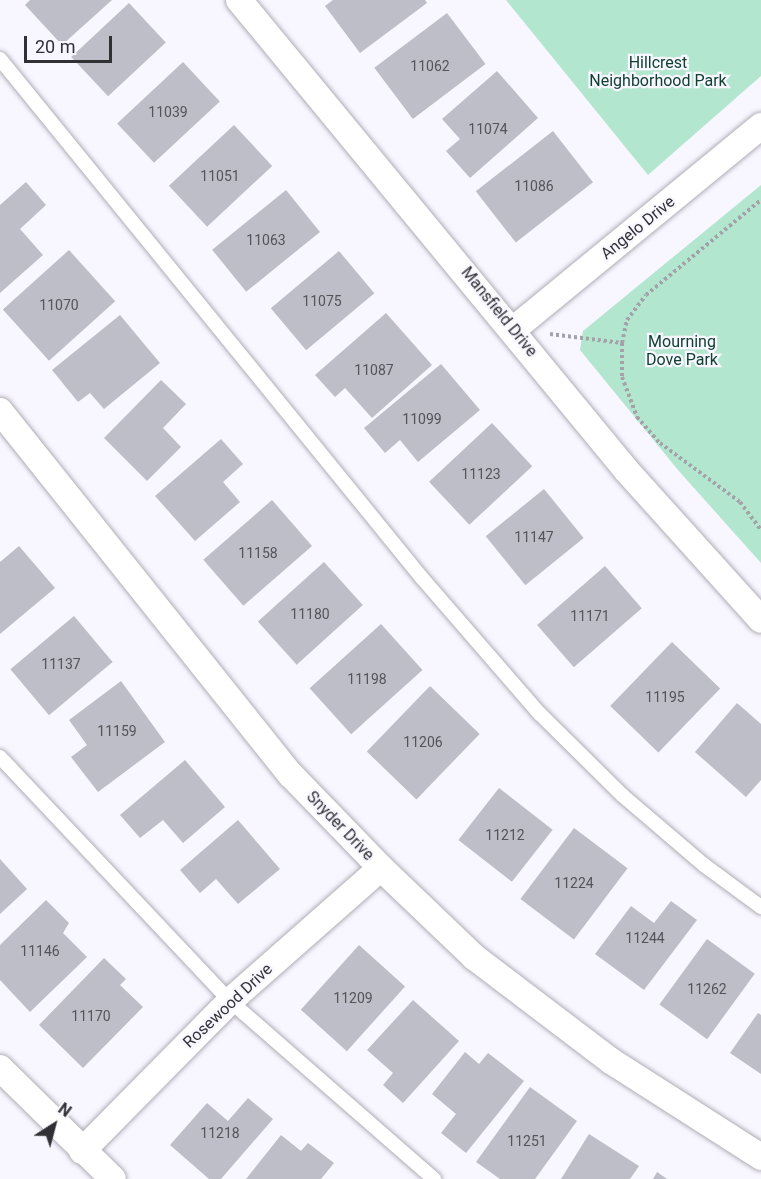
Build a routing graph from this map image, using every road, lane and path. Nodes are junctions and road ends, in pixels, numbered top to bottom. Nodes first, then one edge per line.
1 (239, 0) edge
2 (0, 59) edge
3 (761, 126) edge
4 (761, 200) edge
5 (514, 329) junction
6 (622, 343) junction
7 (0, 411) edge
8 (761, 530) edge
9 (761, 620) edge
10 (0, 757) edge
11 (381, 868) junction
12 (761, 907) edge
13 (230, 1001) junction
14 (0, 1068) edge
15 (82, 1151) junction
16 (761, 1156) edge
17 (113, 1179) edge
18 (434, 1179) edge

1 - 5 street, Mansfield Drive
2 - 12 lane
3 - 5 street, Angelo Drive
4 - 6 path
5 - 6 path
5 - 9 street, Mansfield Drive
6 - 8 path
7 - 11 street, Snyder Drive
10 - 13 lane
11 - 13 street, Rosewood Drive
11 - 16 street, Snyder Drive
13 - 15 street, Rosewood Drive
13 - 18 lane
14 - 15 street
15 - 17 street

